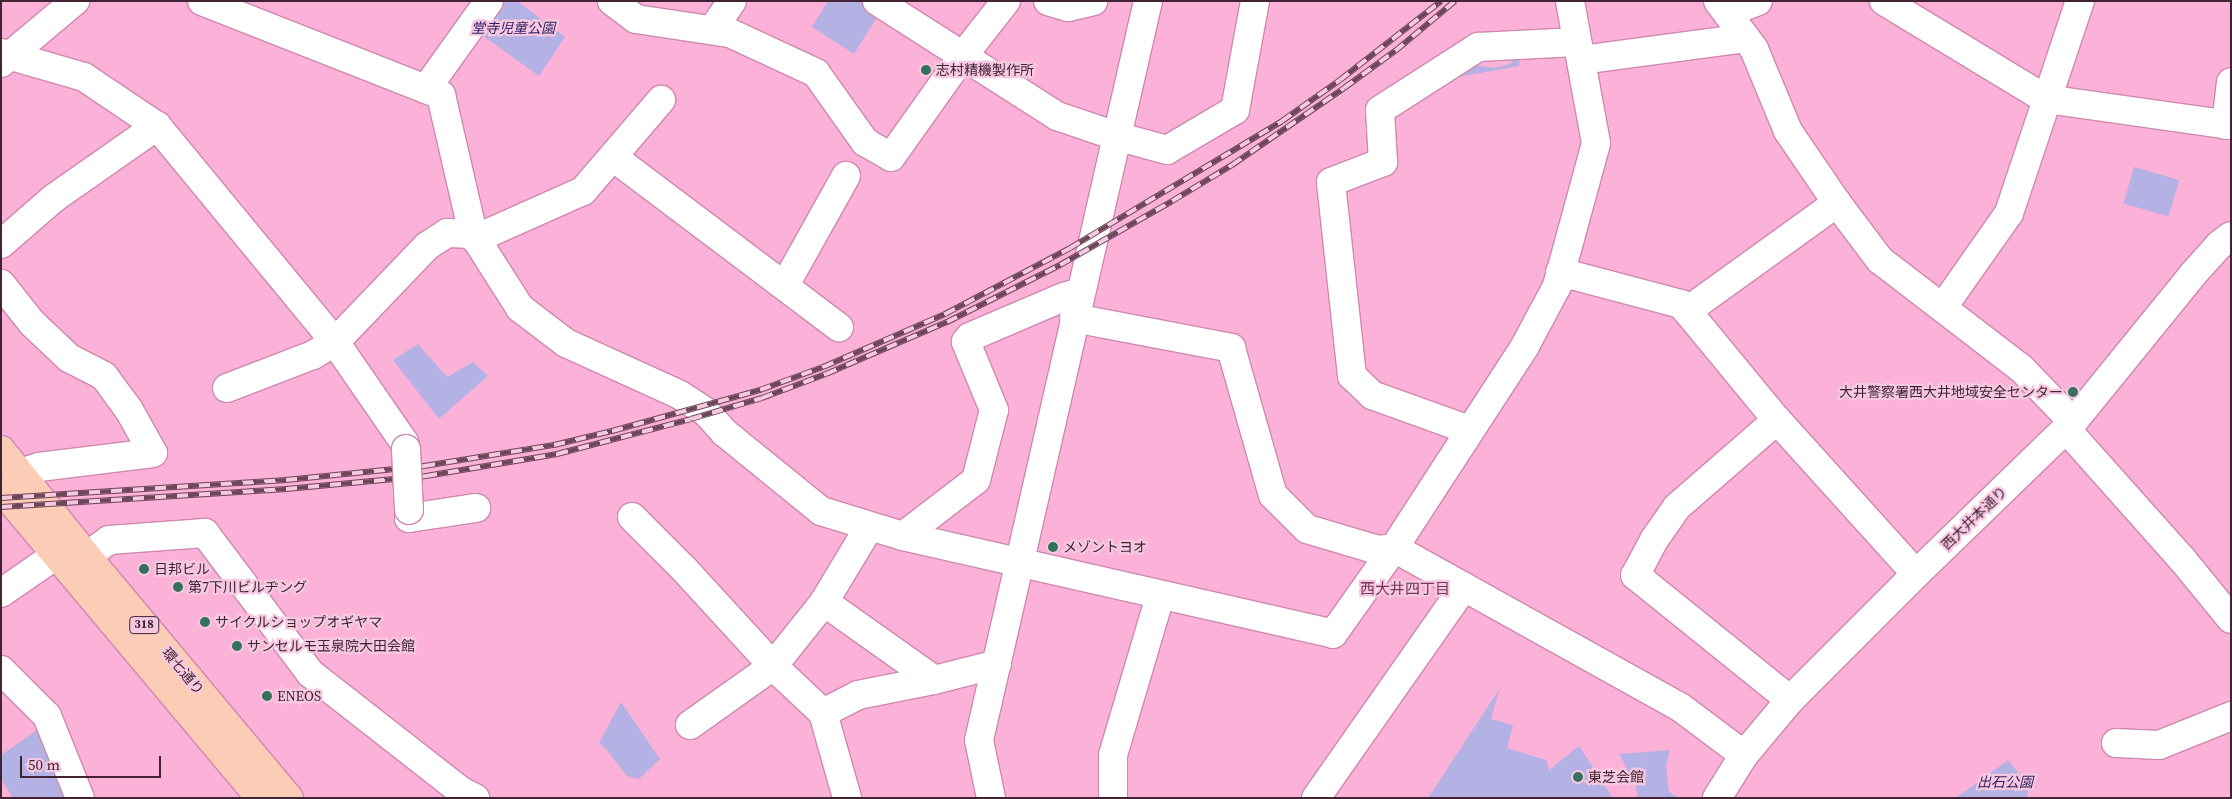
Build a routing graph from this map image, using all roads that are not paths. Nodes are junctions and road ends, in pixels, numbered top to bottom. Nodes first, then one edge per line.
1 (75, 1) edge
2 (202, 1) edge
3 (489, 1) edge
4 (612, 1) edge
5 (732, 1) edge
6 (877, 1) edge
7 (1006, 1) edge
8 (1048, 1) edge
9 (1093, 1) edge
10 (1148, 1) edge
11 (1255, 1) edge
12 (1570, 1) edge
13 (1758, 1) edge
14 (1884, 1) edge
15 (2080, 1) edge
16 (1722, 7) edge
17 (713, 29) junction
18 (1745, 38) junction
19 (1579, 51) junction
20 (4, 57) edge
21 (962, 57) junction
22 (2231, 82) edge
23 (426, 89) junction
24 (2046, 99) junction
25 (660, 100) dead end
26 (2228, 125) edge
27 (157, 126) junction
28 (1116, 136) junction
29 (613, 157) junction
30 (846, 176) dead end
31 (1837, 203) junction
32 (2231, 236) edge
33 (474, 237) junction
34 (1, 244) edge
35 (1560, 272) junction
36 (1, 284) edge
37 (786, 285) junction
38 (1943, 307) junction
39 (1077, 308) junction
40 (1687, 311) junction
41 (839, 326) dead end
42 (335, 342) junction
43 (227, 388) dead end
44 (1777, 420) junction
45 (2070, 425) junction
46 (1469, 430) junction
47 (1, 450) edge
48 (11, 481) edge
49 (476, 508) dead end
50 (632, 517) dead end
51 (869, 527) junction
52 (904, 536) junction
53 (1394, 548) junction
54 (56, 555) junction
55 (87, 556) junction
56 (1019, 562) junction
57 (1916, 574) junction
58 (1464, 586) junction
59 (1, 593) edge
60 (1160, 596) junction
61 (824, 602) junction
62 (2231, 619) edge
63 (997, 664) junction
64 (773, 666) junction
65 (1, 670) edge
66 (934, 680) junction
67 (1790, 700) junction
68 (823, 713) junction
69 (2231, 716) edge
70 (690, 725) dead end
71 (2116, 743) dead end
72 (1744, 755) junction
73 (80, 798) edge
74 (260, 798) edge
75 (289, 798) edge
76 (475, 798) edge
77 (847, 798) edge
78 (991, 798) edge
79 (1113, 798) edge
80 (1316, 798) edge
81 (1717, 798) edge

1 - 20 street
2 - 23 street
3 - 23 street
4 - 17 street
5 - 17 street
6 - 21 street
7 - 21 street
8 - 9 street
10 - 28 street
11 - 28 street
12 - 19 street
13 - 16 street
14 - 24 street
15 - 24 street
16 - 18 street
17 - 21 street
18 - 19 street
18 - 31 street
19 - 35 street
19 - 46 street
20 - 27 street
21 - 28 street
22 - 26 street
23 - 33 street
24 - 26 street
24 - 38 street
25 - 29 street
27 - 34 street
27 - 42 street
28 - 39 street
29 - 33 street
29 - 37 street
30 - 37 street
31 - 38 street
31 - 40 street
32 - 45 street, 西大井本通り
33 - 42 street
33 - 51 street
35 - 40 street
35 - 46 street
36 - 48 street
37 - 41 street
38 - 45 street
39 - 52 street
39 - 53 street
39 - 56 street
40 - 44 street
42 - 43 street
42 - 49 street, bridge
44 - 57 street
44 - 67 street
45 - 57 street, 西大井本通り
45 - 62 street
46 - 53 street
47 - 48 main road, 環七通り / 318
48 - 54 main road, 環七通り / 318
48 - 55 main road, 環七通り / 318
50 - 64 street
51 - 52 street
51 - 61 street
52 - 56 street
53 - 58 street
53 - 60 street
54 - 59 street
54 - 74 main road, 環七通り / 318
55 - 75 main road, 環七通り / 318
55 - 76 street
56 - 60 street
56 - 63 street
57 - 67 street, 西大井本通り
58 - 72 street
58 - 80 street
60 - 79 street
61 - 64 street
61 - 66 street
63 - 66 street
63 - 78 street
64 - 68 street
64 - 70 street
65 - 73 street
66 - 68 street
67 - 72 street, 西大井本通り
68 - 77 street
69 - 71 street
72 - 81 street, 西大井本通り

